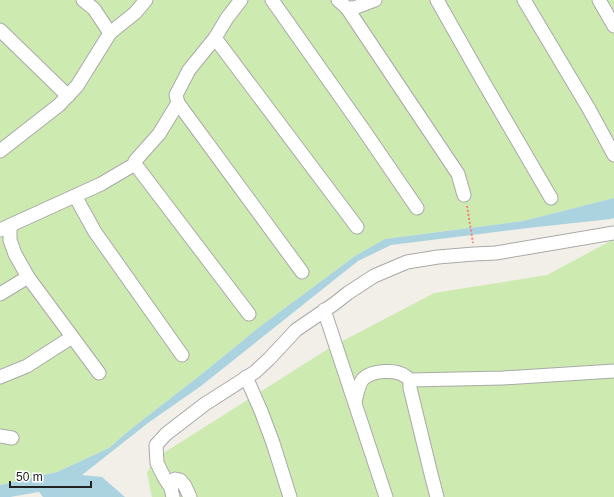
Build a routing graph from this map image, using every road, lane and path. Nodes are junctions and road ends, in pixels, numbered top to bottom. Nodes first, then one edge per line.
1 (84, 0) edge
2 (146, 0) edge
3 (241, 0) edge
4 (272, 0) edge
5 (374, 0) edge
6 (437, 0) edge
7 (524, 0) edge
8 (598, 0) edge
9 (342, 4) edge
10 (614, 26) edge
11 (0, 30) edge
12 (110, 33) junction
13 (214, 38) junction
14 (68, 96) junction
15 (178, 103) junction
16 (0, 151) edge
17 (614, 155) edge
18 (135, 164) junction
19 (464, 195) dead end
20 (75, 196) junction
21 (551, 198) dead end
22 (417, 208) dead end
23 (469, 214) dead end
24 (357, 227) dead end
25 (5, 228) edge
26 (614, 233) edge
27 (473, 245) dead end
28 (302, 272) dead end
29 (28, 277) junction
30 (0, 294) edge
31 (324, 310) junction
32 (248, 314) dead end
33 (72, 337) junction
34 (182, 355) dead end
35 (614, 371) edge
36 (99, 373) dead end
37 (0, 377) edge
38 (246, 377) junction
39 (410, 380) junction
40 (355, 402) junction
41 (172, 492) edge
42 (190, 497) edge
43 (290, 497) edge
44 (386, 497) edge
45 (438, 497) edge

1 - 12 street
2 - 12 street
3 - 13 street
4 - 22 street
5 - 9 street
6 - 21 street
7 - 17 street
8 - 10 street
9 - 19 street
11 - 14 street
12 - 14 street
13 - 15 street
13 - 24 street
14 - 16 street
15 - 18 street
15 - 28 street
18 - 20 street
18 - 32 street
20 - 25 street
20 - 34 street
23 - 27 path
25 - 29 street
26 - 31 street
29 - 30 street
29 - 33 street
31 - 38 street
31 - 40 street
33 - 36 street
33 - 37 street
35 - 39 street
38 - 41 street
38 - 43 street
39 - 40 street
39 - 45 street
40 - 44 street
41 - 42 street

